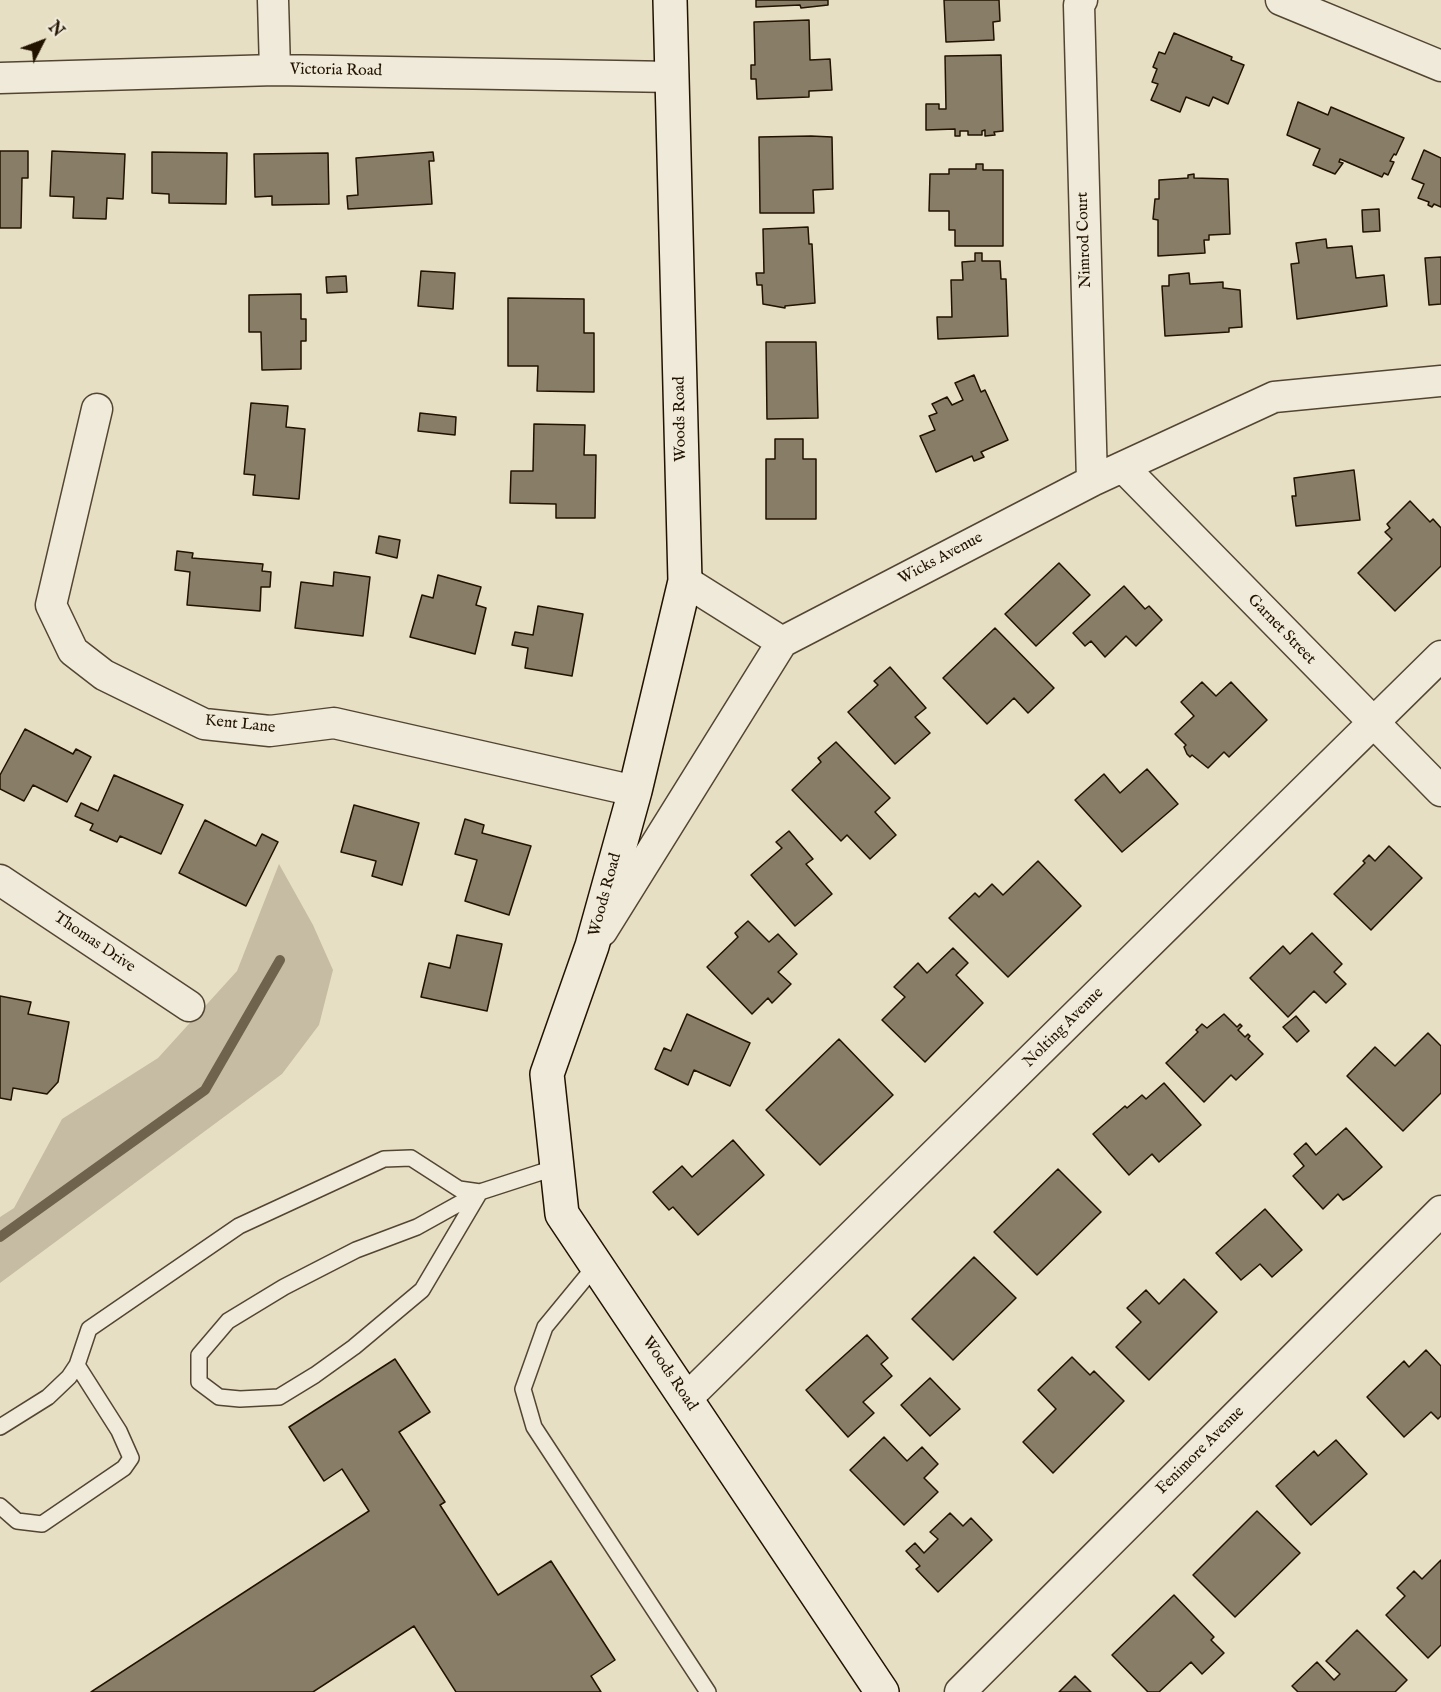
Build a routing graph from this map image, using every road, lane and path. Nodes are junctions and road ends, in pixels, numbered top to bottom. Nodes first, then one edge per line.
1 (273, 0) edge
2 (670, 0) edge
3 (1082, 0) edge
4 (1281, 0) edge
5 (1441, 66) edge
6 (275, 70) junction
7 (673, 77) junction
8 (0, 78) edge
9 (1441, 381) edge
10 (97, 409) dead end
11 (1123, 467) junction
12 (1092, 481) junction
13 (685, 581) junction
14 (783, 642) junction
15 (1441, 656) edge
16 (1372, 724) junction
17 (635, 791) junction
18 (1441, 791) edge
19 (1, 881) edge
20 (592, 946) junction
21 (189, 1006) dead end
22 (557, 1167) junction
23 (480, 1192) junction
24 (1441, 1211) edge
25 (596, 1264) junction
26 (77, 1365) junction
27 (686, 1399) junction
28 (0, 1427) edge
29 (0, 1506) edge
30 (708, 1692) edge
31 (882, 1692) edge
32 (960, 1692) edge

1 - 6 street
2 - 7 street, Woods Road
3 - 12 street, Nimrod Court
4 - 5 street
6 - 7 street, Victoria Road
6 - 8 street, Victoria Road
7 - 13 street, Woods Road
9 - 11 street, Wicks Avenue
10 - 17 street, Kent Lane
11 - 12 street, Wicks Avenue
11 - 16 street, Garnet Street
12 - 14 street, Wicks Avenue
13 - 14 street
13 - 17 street, Woods Road
14 - 20 street
15 - 16 street, Nolting Avenue
16 - 18 street, Garnet Street
16 - 27 street, Nolting Avenue
17 - 20 street, Woods Road
19 - 21 street, Thomas Drive
20 - 22 street, Woods Road
22 - 23 lane
22 - 25 street, Woods Road
23 - 23 lane
23 - 26 lane
24 - 32 street, Fenimore Avenue
25 - 27 street, Woods Road
25 - 30 lane
26 - 28 lane
26 - 29 lane
27 - 31 street, Woods Road

